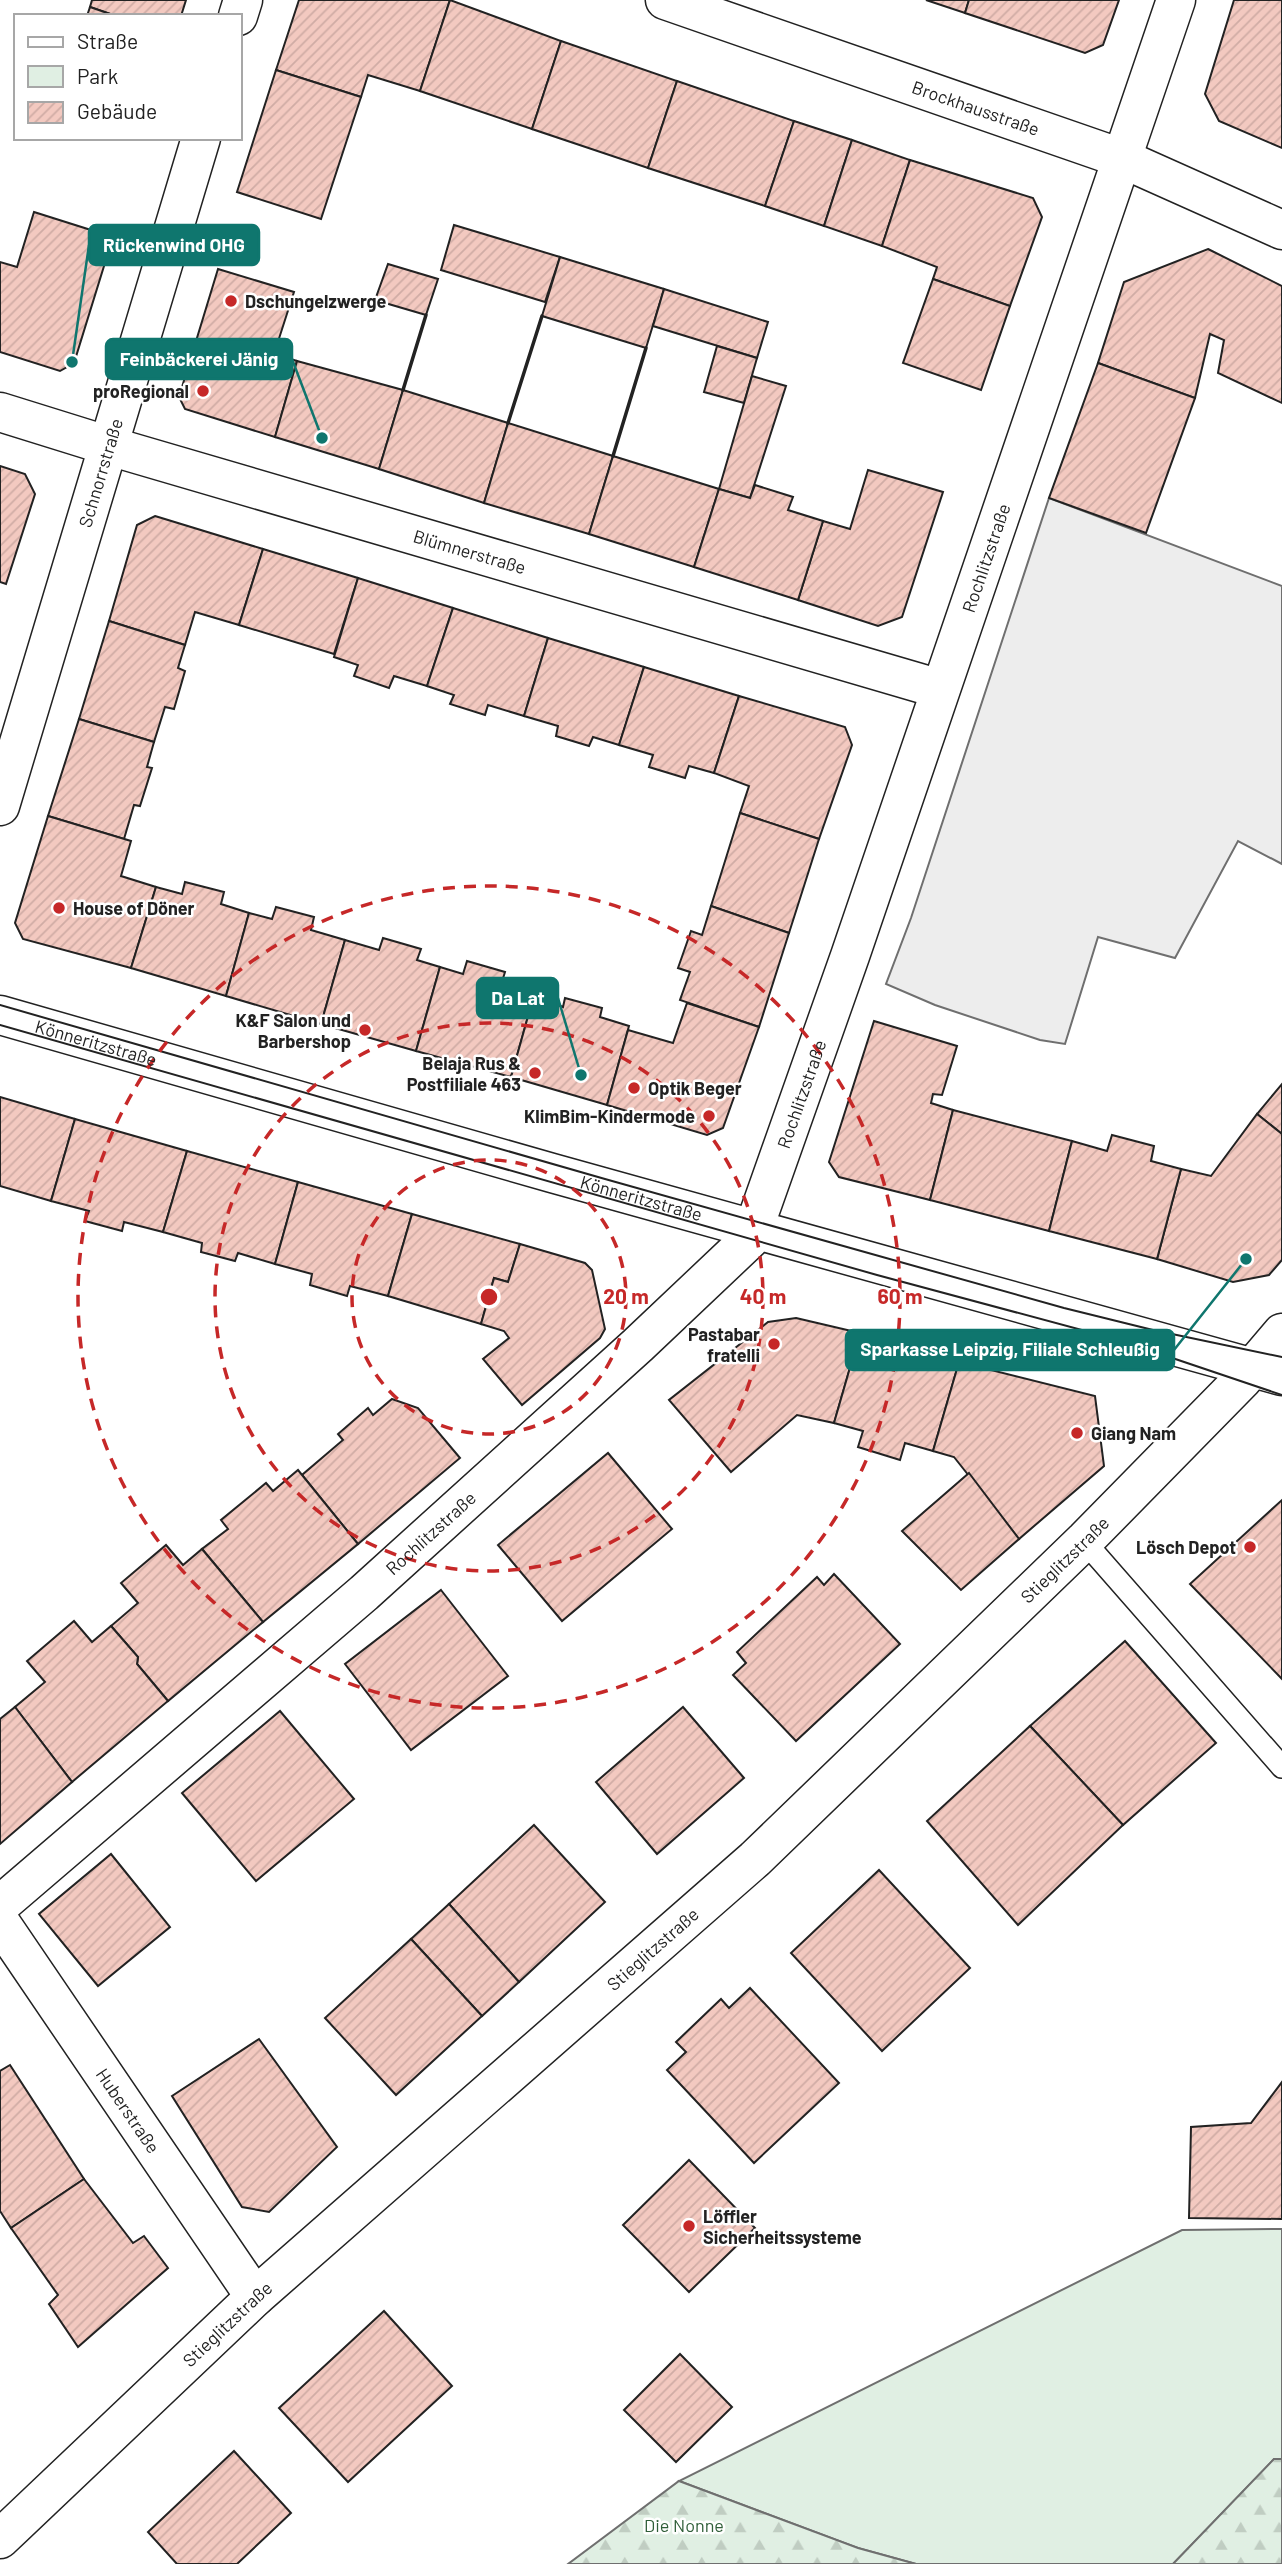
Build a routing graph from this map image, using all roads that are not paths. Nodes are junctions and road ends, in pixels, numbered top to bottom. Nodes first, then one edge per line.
1 (665, 0) edge
2 (1176, 0) edge
3 (200, 140) edge
4 (1121, 158) junction
5 (1282, 230) edge
6 (0, 412) edge
7 (106, 446) junction
8 (940, 689) junction
9 (0, 806) edge
10 (0, 1015) edge
11 (755, 1230) junction
12 (1282, 1333) edge
13 (1268, 1372) edge
14 (1084, 1541) junction
15 (1282, 1766) edge
16 (0, 1905) edge
17 (0, 1922) edge
18 (255, 2297) junction
19 (0, 2539) edge

1 - 4 street, Brockhausstraße
2 - 4 street, Rochlitzstraße
3 - 7 street, Schnorrstraße
4 - 5 street, Brockhausstraße
4 - 8 street, Rochlitzstraße
6 - 7 street, Blümnerstraße
7 - 8 street, Blümnerstraße
7 - 9 street, Schnorrstraße
8 - 11 street, Rochlitzstraße
10 - 11 street, Könneritzstraße
11 - 13 street, Könneritzstraße
11 - 16 street, Rochlitzstraße
12 - 13 street, Stieglitzstraße
13 - 14 street, Stieglitzstraße
14 - 15 lane
14 - 18 street, Stieglitzstraße
17 - 18 street, Huberstraße
18 - 19 street, Stieglitzstraße

